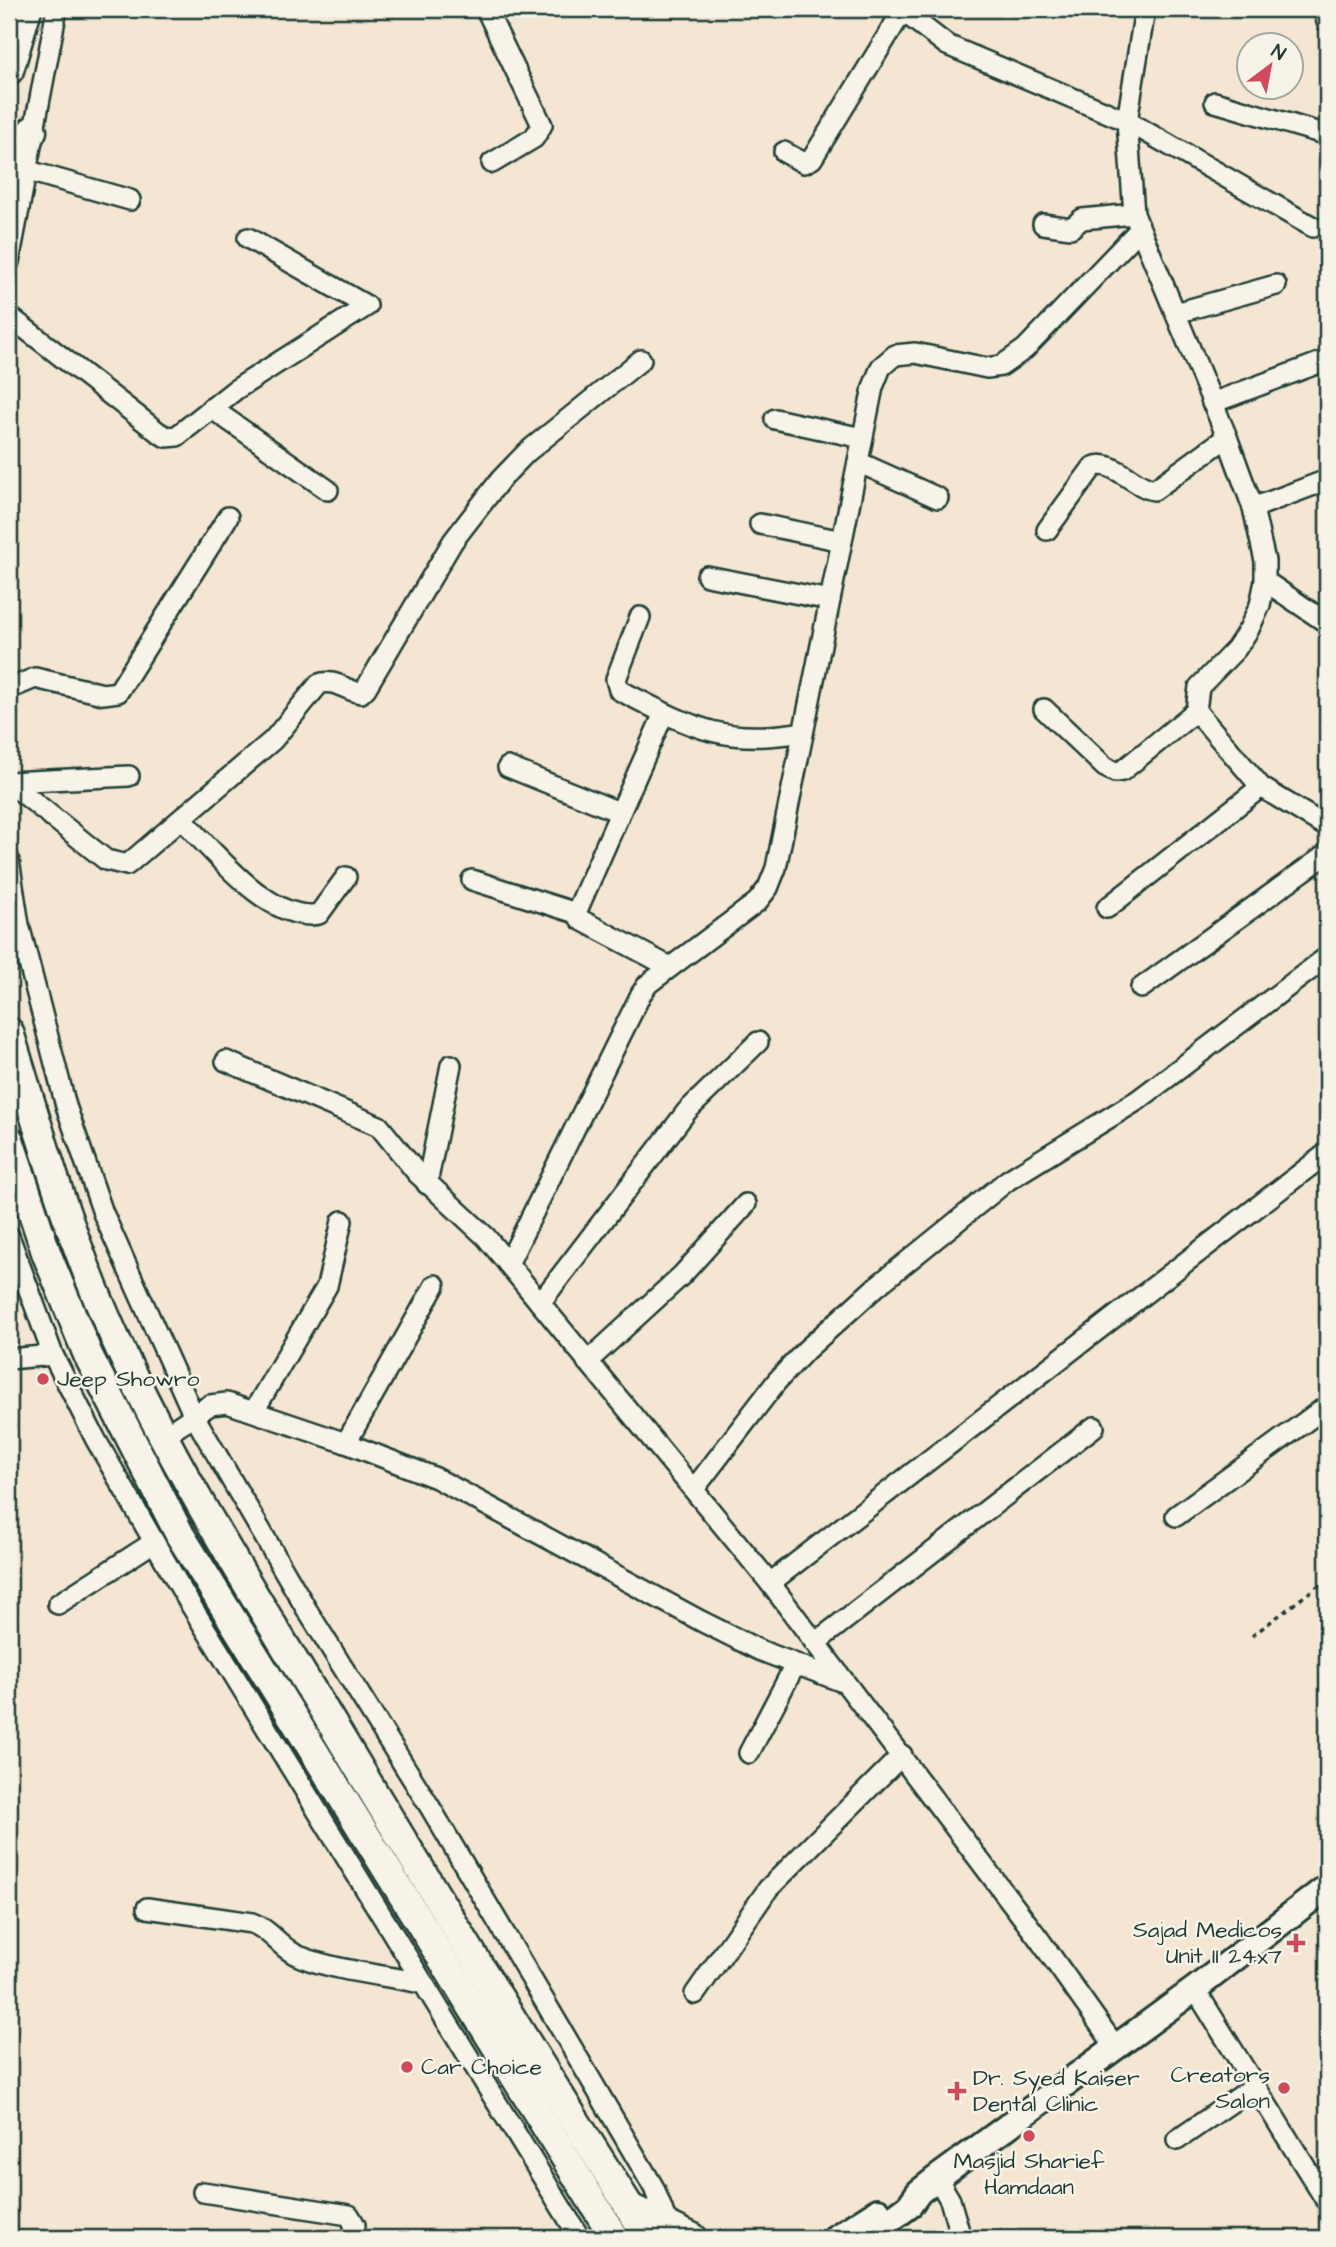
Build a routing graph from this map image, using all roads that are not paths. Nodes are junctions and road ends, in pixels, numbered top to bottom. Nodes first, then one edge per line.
1 (27, 9) edge
2 (57, 9) edge
3 (486, 9) edge
4 (1146, 9) edge
5 (1324, 9) edge
6 (901, 10) edge
7 (1327, 22) edge
8 (9, 70) edge
9 (1216, 102) dead end
10 (1126, 121) junction
11 (32, 131) joint
12 (1327, 135) edge
13 (784, 152) dead end
14 (492, 163) dead end
15 (17, 171) edge
16 (131, 200) dead end
17 (1137, 222) junction
18 (1042, 224) dead end
19 (1313, 227) dead end
20 (248, 238) dead end
21 (9, 262) edge
22 (1276, 285) dead end
23 (1176, 313) junction
24 (9, 316) edge
25 (641, 360) dead end
26 (1327, 360) edge
27 (1212, 403) junction
28 (211, 408) junction
29 (775, 419) dead end
30 (1227, 436) junction
31 (862, 438) junction
32 (858, 462) junction
33 (1327, 480) edge
34 (328, 490) dead end
35 (938, 498) dead end
36 (1253, 508) junction
37 (228, 517) dead end
38 (760, 524) dead end
39 (1046, 530) dead end
40 (842, 541) junction
41 (707, 576) dead end
42 (1265, 581) junction
43 (830, 600) junction
44 (640, 617) dead end
45 (1327, 624) edge
46 (9, 689) edge
47 (1044, 709) dead end
48 (1196, 710) junction
49 (664, 713) junction
50 (803, 733) junction
51 (508, 767) dead end
52 (129, 776) dead end
53 (9, 782) edge
54 (1261, 787) junction
55 (619, 811) junction
56 (182, 819) junction
57 (1327, 827) edge
58 (1327, 854) edge
59 (9, 860) edge
60 (346, 877) dead end
61 (472, 880) dead end
62 (1107, 908) dead end
63 (576, 913) junction
64 (1327, 957) edge
65 (670, 967) junction
66 (1142, 988) dead end
67 (9, 1032) edge
68 (758, 1042) dead end
69 (226, 1061) dead end
70 (451, 1065) dead end
71 (9, 1140) edge
72 (1327, 1153) edge
73 (427, 1184) junction
74 (746, 1204) dead end
75 (342, 1220) dead end
76 (9, 1236) edge
77 (508, 1264) junction
78 (435, 1285) dead end
79 (540, 1303) junction
80 (54, 1355) junction
81 (9, 1359) edge
82 (587, 1362) junction
83 (1327, 1406) edge
84 (254, 1411) junction
85 (194, 1414) junction
86 (1094, 1427) dead end
87 (164, 1436) junction
88 (345, 1443) junction
89 (694, 1489) junction
90 (1176, 1516) dead end
91 (154, 1542) junction
92 (770, 1583) junction
93 (58, 1604) dead end
94 (278, 1634) junction
95 (815, 1643) junction
96 (249, 1650) junction
97 (795, 1665) junction
98 (843, 1682) junction
99 (749, 1753) dead end
100 (902, 1755) junction
101 (1327, 1887) edge
102 (146, 1908) dead end
103 (421, 1983) junction
104 (1195, 1989) junction
105 (695, 1994) dead end
106 (1115, 2046) junction
107 (1255, 2086) junction
108 (1177, 2140) dead end
109 (928, 2185) junction
110 (203, 2192) dead end
111 (1327, 2202) edge
112 (670, 2235) edge
113 (612, 2237) edge
114 (352, 2238) edge
115 (580, 2238) edge
116 (835, 2238) edge
117 (865, 2238) edge
118 (961, 2238) edge

1 - 8 highway
2 - 11 street
3 - 14 street
4 - 10 street
5 - 7 street
6 - 10 street
6 - 13 street
9 - 12 street
10 - 17 street
10 - 19 street
11 - 15 highway
15 - 16 street
15 - 21 street
17 - 18 street
17 - 23 street
17 - 31 street
20 - 28 street
22 - 23 street
23 - 27 street
24 - 28 street
25 - 56 street
26 - 27 street
27 - 30 street
28 - 34 street
29 - 31 street
30 - 36 street
30 - 39 street
31 - 32 street
32 - 35 street
32 - 40 street
33 - 36 street
36 - 42 street
37 - 46 street
38 - 40 street
40 - 43 street
41 - 43 street
42 - 45 street
42 - 48 street
43 - 50 street
44 - 49 street
47 - 48 street
48 - 54 street
49 - 50 street
49 - 55 street
50 - 65 street
51 - 55 street
52 - 53 street
53 - 56 street
54 - 57 street
54 - 62 street
55 - 63 street
56 - 60 street
58 - 66 street
59 - 85 street
61 - 63 street
63 - 65 street
64 - 89 street
65 - 77 street
67 - 87 highway
68 - 79 street
69 - 73 street
70 - 73 street
71 - 96 highway
72 - 92 street
73 - 77 street
74 - 82 street
75 - 84 street
76 - 80 street
77 - 79 street
78 - 88 street
79 - 82 street
80 - 81 street
80 - 91 street
82 - 89 street
83 - 90 street
84 - 85 street
84 - 88 street
85 - 87 street
85 - 112 street
86 - 95 street
87 - 94 highway
88 - 97 street
89 - 92 street
91 - 93 street
91 - 103 street
92 - 95 street
94 - 96 highway
94 - 112 highway
95 - 98 street
96 - 113 highway
97 - 98 street
97 - 99 street
98 - 100 street
100 - 105 street
100 - 106 street
101 - 104 main road
102 - 103 street
103 - 115 street
104 - 106 main road
104 - 107 street
106 - 109 main road
107 - 108 street
107 - 111 street
109 - 116 main road
109 - 117 main road
109 - 118 street
110 - 114 street

